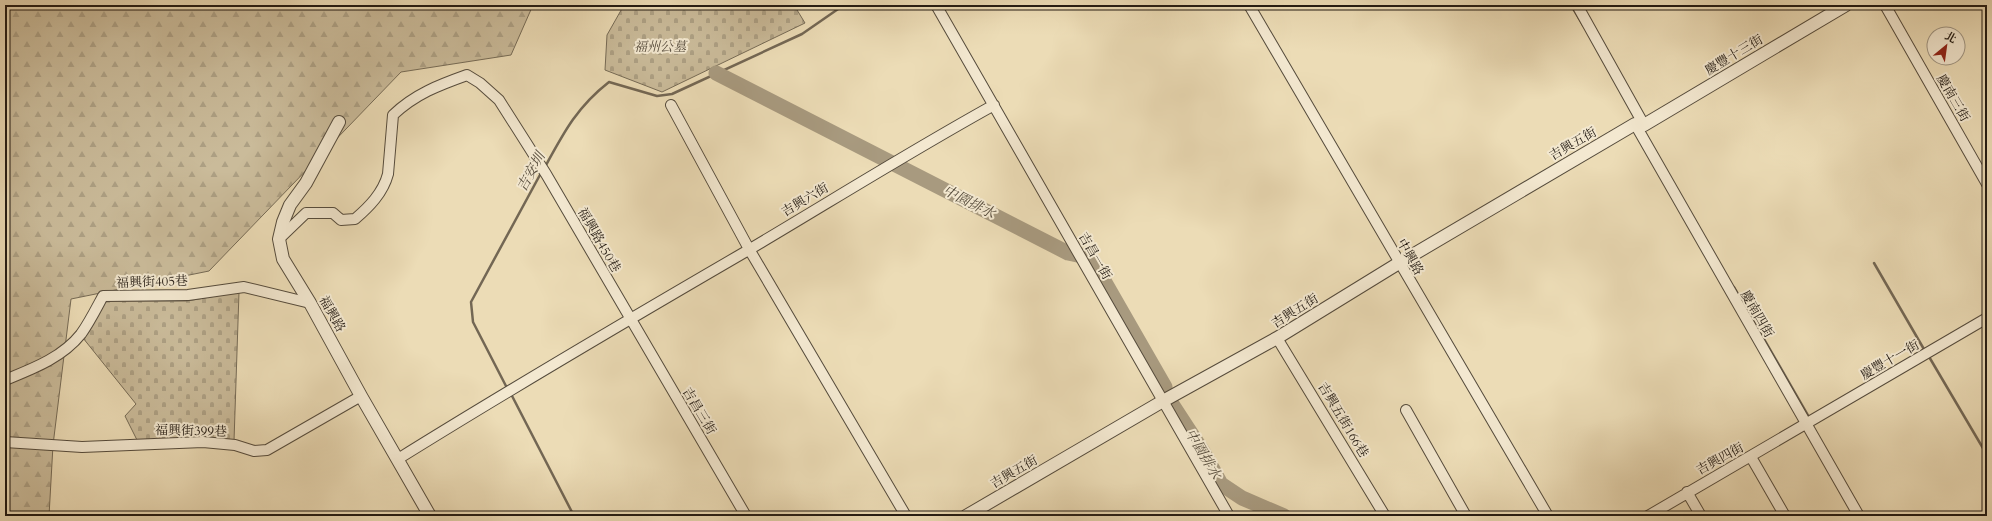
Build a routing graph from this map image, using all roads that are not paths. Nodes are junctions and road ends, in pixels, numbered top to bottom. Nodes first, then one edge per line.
1 (1577, 5) edge
2 (1846, 5) edge
3 (1884, 5) edge
4 (937, 7) edge
5 (1250, 8) edge
6 (671, 105) dead end
7 (994, 105) junction
8 (339, 122) dead end
9 (1640, 124) junction
10 (1987, 184) edge
11 (279, 239) junction
12 (749, 249) junction
13 (1399, 263) junction
14 (310, 302) junction
15 (1987, 318) edge
16 (630, 319) junction
17 (1277, 338) junction
18 (5, 380) edge
19 (361, 396) junction
20 (1163, 401) junction
21 (1406, 410) dead end
22 (1805, 424) junction
23 (5, 442) edge
24 (1751, 457) junction
25 (398, 459) junction
26 (1688, 492) junction
27 (430, 516) edge
28 (746, 516) edge
29 (906, 516) edge
30 (966, 516) edge
31 (1229, 516) edge
32 (1385, 516) edge
33 (1466, 516) edge
34 (1548, 516) edge
35 (1648, 516) edge
36 (1701, 516) edge
37 (1785, 516) edge
38 (1859, 516) edge

1 - 9 street, 慶南四街
2 - 9 street, 慶豐十三街
3 - 10 street, 慶南三街
4 - 7 street, 吉昌一街
5 - 13 street, 中興路
6 - 12 street
7 - 12 street, 吉興六街
7 - 20 street, 吉昌一街
8 - 11 street, 福興路
9 - 13 street, 吉興五街
9 - 22 street, 慶南四街
11 - 14 street, 福興路
11 - 16 street, 福興路450巷
12 - 16 street, 吉興六街
12 - 29 street
13 - 17 street, 吉興五街
13 - 34 street, 中興路
14 - 18 street, 福興街405巷
14 - 19 street, 福興路
15 - 22 street, 慶豐十一街
16 - 25 street, 吉興六街
16 - 28 street, 吉昌三街
17 - 20 street, 吉興五街
17 - 32 street, 吉興五街166巷
19 - 23 street, 福興街399巷
19 - 25 street, 福興路
20 - 30 street, 吉興五街
20 - 31 street, 吉昌一街
21 - 33 street
22 - 24 street, 吉興四街
22 - 38 street, 慶南四街
24 - 26 street, 吉興四街
24 - 37 street
25 - 27 street, 福興路
26 - 35 street, 吉興四街
26 - 36 street

